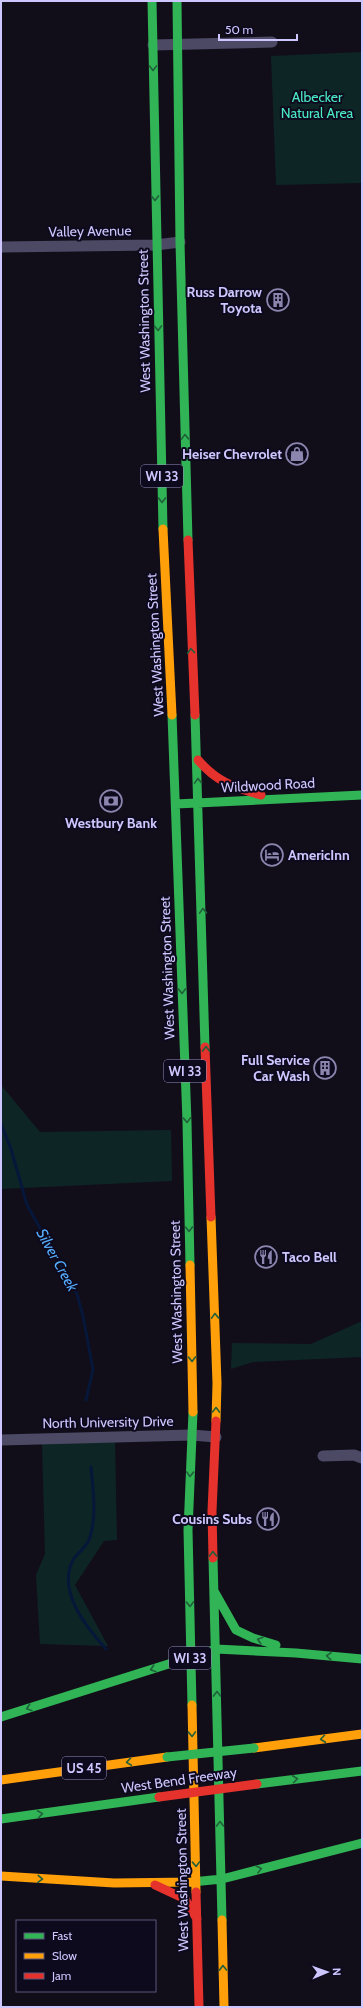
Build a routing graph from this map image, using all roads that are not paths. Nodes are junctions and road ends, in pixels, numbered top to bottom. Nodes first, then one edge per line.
1 (152, 1) edge
2 (177, 1) edge
3 (272, 42) dead end
4 (178, 44) junction
5 (153, 45) junction
6 (180, 242) junction
7 (156, 245) junction
8 (1, 247) edge
9 (198, 760) junction
10 (362, 795) edge
11 (274, 798) junction
12 (200, 803) junction
13 (176, 804) junction
14 (192, 1435) junction
15 (216, 1438) junction
16 (1, 1440) edge
17 (323, 1456) dead end
18 (362, 1458) edge
19 (214, 1592) junction
20 (216, 1649) junction
21 (296, 1653) junction
22 (190, 1657) junction
23 (362, 1659) edge
24 (1, 1717) edge
25 (362, 1734) edge
26 (362, 1771) edge
27 (1, 1780) edge
28 (1, 1819) edge
29 (362, 1843) edge
30 (1, 1876) edge
31 (222, 1879) junction
32 (196, 1882) junction
33 (153, 1884) junction
34 (197, 1919) junction
35 (199, 2007) edge
36 (224, 2007) edge

1 - 5 main road, West Washington Street / WI 33
2 - 4 main road, WI 33
3 - 4 street
4 - 5 street
4 - 6 main road, WI 33
5 -> 7 main road, West Washington Street / WI 33
6 - 7 street, Valley Avenue
9 -> 6 main road, WI 33
7 - 8 street, Valley Avenue
7 -> 13 main road, West Washington Street / WI 33
9 - 11 main road
12 -> 9 main road, WI 33
10 - 11 main road, Wildwood Road
11 - 12 main road, Wildwood Road
12 - 13 main road, Wildwood Road
15 -> 12 main road, WI 33
13 -> 14 main road, West Washington Street / WI 33
14 - 15 street, North University Drive
14 - 16 street, North University Drive
14 -> 22 main road, West Washington Street / WI 33
19 -> 15 main road, WI 33
17 - 18 street
19 - 20 main road, WI 33
21 -> 19 main road
20 - 21 main road
20 - 22 main road
31 -> 20 main road, WI 33
23 -> 21 main road
22 -> 24 main road
22 -> 32 main road, West Washington Street / WI 33
25 -> 27 main road, West Bend Freeway / US 45, bridge
28 -> 26 main road, West Bend Freeway, bridge
31 -> 29 main road
30 -> 33 main road
31 - 32 main road
36 -> 31 main road, WI 33
32 - 33 main road
32 - 34 main road, West Washington Street / WI 33
33 - 34 main road
34 - 35 main road, West Washington Street / WI 33

